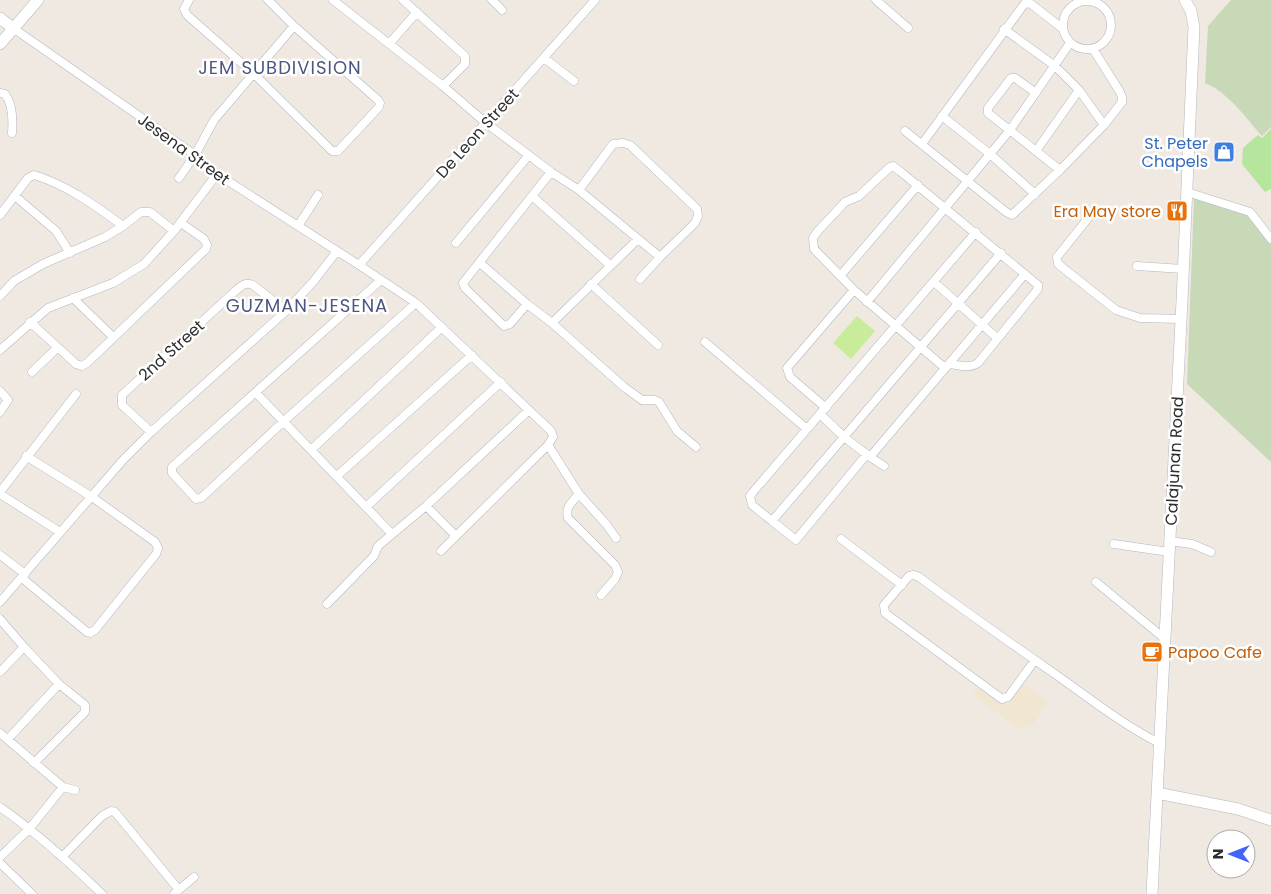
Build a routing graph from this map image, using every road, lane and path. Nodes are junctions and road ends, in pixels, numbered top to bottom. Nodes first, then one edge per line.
1 (38, 0) edge
2 (188, 0) edge
3 (268, 0) edge
4 (333, 0) edge
5 (403, 0) edge
6 (492, 0) edge
7 (594, 0) edge
8 (876, 0) edge
9 (1109, 0) edge
10 (1190, 2) edge
11 (1104, 7) junction
12 (502, 10) dead end
13 (417, 12) junction
14 (0, 18) edge
15 (294, 26) junction
16 (13, 28) junction
17 (908, 28) dead end
18 (1004, 29) junction
19 (1063, 29) junction
20 (0, 44) edge
21 (390, 44) junction
22 (1070, 44) junction
23 (1093, 50) junction
24 (544, 58) junction
25 (1055, 66) junction
26 (254, 74) junction
27 (574, 81) dead end
28 (443, 86) junction
29 (1079, 90) junction
30 (0, 93) edge
31 (1036, 93) junction
32 (942, 116) junction
33 (486, 123) junction
34 (1104, 126) junction
35 (1010, 130) junction
36 (905, 131) dead end
37 (12, 133) dead end
38 (922, 144) junction
39 (1036, 151) junction
40 (990, 154) junction
41 (195, 155) junction
42 (529, 155) junction
43 (1060, 170) junction
44 (551, 172) junction
45 (217, 174) junction
46 (179, 178) dead end
47 (968, 181) junction
48 (918, 186) junction
49 (579, 190) junction
50 (1187, 192) junction
51 (1035, 194) junction
52 (318, 195) dead end
53 (15, 196) junction
54 (532, 196) junction
55 (946, 208) junction
56 (0, 215) edge
57 (1090, 218) dead end
58 (181, 223) junction
59 (123, 226) junction
60 (298, 226) junction
61 (174, 231) junction
62 (976, 232) junction
63 (638, 239) junction
64 (1271, 239) edge
65 (456, 243) dead end
66 (337, 251) junction
67 (70, 252) junction
68 (1001, 253) junction
69 (660, 257) junction
70 (480, 263) junction
71 (359, 265) junction
72 (610, 265) junction
73 (1137, 266) dead end
74 (1183, 268) junction
75 (1025, 274) junction
76 (840, 276) junction
77 (640, 279) dead end
78 (381, 280) junction
79 (934, 282) junction
80 (592, 284) junction
81 (854, 290) junction
82 (0, 296) edge
83 (73, 298) junction
84 (867, 302) junction
85 (416, 303) junction
86 (527, 304) junction
87 (959, 304) junction
88 (286, 311) junction
89 (1181, 319) junction
90 (30, 322) junction
91 (552, 323) junction
92 (982, 324) junction
93 (442, 327) junction
94 (896, 327) junction
95 (112, 338) junction
96 (997, 338) junction
97 (705, 342) dead end
98 (658, 345) dead end
99 (57, 348) junction
100 (921, 348) junction
101 (0, 350) edge
102 (472, 355) junction
103 (947, 366) junction
104 (32, 372) dead end
105 (501, 382) junction
106 (0, 390) edge
107 (256, 393) junction
108 (76, 394) dead end
109 (826, 408) junction
110 (528, 411) junction
111 (0, 412) edge
112 (820, 414) junction
113 (284, 421) junction
114 (807, 429) junction
115 (151, 432) junction
116 (844, 437) junction
117 (548, 445) junction
118 (696, 447) dead end
119 (311, 450) junction
120 (26, 456) junction
121 (869, 456) junction
122 (884, 466) dead end
123 (337, 476) junction
124 (0, 493) edge
125 (578, 494) junction
126 (92, 497) junction
127 (426, 506) junction
128 (366, 507) junction
129 (772, 521) junction
130 (60, 532) junction
131 (392, 534) junction
132 (456, 536) junction
133 (616, 538) dead end
134 (841, 539) dead end
135 (1114, 544) dead end
136 (1169, 546) junction
137 (441, 551) dead end
138 (1211, 552) dead end
139 (0, 555) edge
140 (24, 576) junction
141 (1096, 582) dead end
142 (902, 585) junction
143 (601, 595) dead end
144 (0, 602) edge
145 (327, 604) dead end
146 (0, 619) edge
147 (1164, 639) junction
148 (24, 647) junction
149 (1035, 660) junction
150 (0, 672) edge
151 (59, 684) junction
152 (0, 733) edge
153 (8, 739) junction
154 (1159, 743) junction
155 (34, 763) junction
156 (63, 787) junction
157 (75, 790) dead end
158 (1157, 793) junction
159 (0, 807) edge
160 (1271, 820) edge
161 (30, 828) junction
162 (63, 856) junction
163 (0, 857) edge
164 (0, 862) edge
165 (194, 877) dead end
166 (176, 892) edge
167 (32, 894) edge
168 (102, 894) edge
169 (1152, 894) edge

1 - 16 main road
2 - 26 street
3 - 15 street
4 - 21 street
5 - 13 street
6 - 12 street
7 - 24 street, De Leon Street
8 - 17 street
9 - 11 street
10 - 50 main road, Calajunan Road
11 - 19 street
11 - 23 street
13 - 21 street
13 - 28 street
14 - 16 main road
15 - 26 street
15 - 26 street
16 - 20 main road
16 - 41 street, Jesena Street
18 - 19 street
18 - 25 street
18 - 32 street
19 - 22 street
21 - 28 street
22 - 23 street
22 - 25 street
23 - 34 street
24 - 27 street
24 - 33 street, De Leon Street
25 - 29 street
25 - 31 street
26 - 41 street
28 - 33 street
29 - 34 street
29 - 39 street
30 - 37 street
31 - 35 street
31 - 35 street
32 - 38 street
32 - 40 street
33 - 42 street
33 - 71 street, De Leon Street
34 - 43 street
35 - 39 street
35 - 40 street
36 - 38 street
38 - 47 street
39 - 43 street
40 - 47 street
40 - 51 street
41 - 45 street, Jesena Street
41 - 46 street
42 - 44 street
42 - 65 street
43 - 51 street
44 - 49 street
44 - 54 street
45 - 58 street
45 - 60 street, Jesena Street
47 - 51 street
47 - 55 street
48 - 55 street
48 - 76 street
48 - 76 street
49 - 63 street
49 - 69 street
50 - 64 street
50 - 74 main road, Calajunan Road
52 - 60 street
53 - 56 street
53 - 59 street
53 - 67 street
54 - 70 street
54 - 72 street
55 - 62 street
55 - 84 street
57 - 89 street
58 - 61 street
58 - 95 street
59 - 61 street
59 - 67 street
60 - 66 street, Jesena Street
61 - 83 street
62 - 68 street
62 - 79 street
63 - 69 street
63 - 72 street
66 - 71 street, Jesena Street
66 - 88 street
67 - 82 street
68 - 75 street
68 - 87 street
69 - 77 street
70 - 86 street
70 - 86 street
71 - 78 street, Jesena Street
72 - 80 street
73 - 74 street
74 - 89 main road, Calajunan Road
75 - 92 street
75 - 96 street
76 - 81 street
78 - 85 street, Jesena Street
78 - 107 street
79 - 87 street
79 - 94 street
80 - 91 street
80 - 98 street
81 - 84 street
81 - 109 street
83 - 90 street
83 - 95 street
84 - 94 street
85 - 93 street, Jesena Street
85 - 113 street
86 - 91 street
87 - 92 street
87 - 100 street
88 - 115 street
88 - 115 street, 2nd Street
89 - 136 main road, Calajunan Road
90 - 99 street
90 - 101 street
91 - 118 street
92 - 96 street
92 - 103 street
93 - 102 street, Jesena Street
93 - 119 street
94 - 100 street
94 - 109 street
95 - 99 street
96 - 103 street
97 - 114 street
99 - 104 street
100 - 103 street
100 - 116 street
102 - 105 street, Jesena Street
102 - 123 street
103 - 121 street
105 - 110 street, Jesena Street
105 - 128 street
106 - 111 street
107 - 113 street
107 - 113 street
108 - 120 street
109 - 112 street
110 - 117 street, Jesena Street
110 - 127 street
112 - 114 street
112 - 116 street
113 - 119 street
114 - 129 street
115 - 126 street
116 - 121 street
116 - 129 street
117 - 125 street
117 - 132 street
119 - 123 street
120 - 124 street
120 - 126 street
121 - 122 street
121 - 129 street
123 - 128 street
124 - 130 street
125 - 133 street
125 - 143 street
126 - 130 street
126 - 140 street
127 - 131 street
127 - 132 street
128 - 131 street
130 - 140 street
131 - 145 street
132 - 137 street
134 - 142 street
135 - 136 street
136 - 138 street
136 - 147 main road, Calajunan Road
139 - 140 street
140 - 144 street
141 - 147 street
142 - 149 street
142 - 149 street
146 - 148 street
147 - 154 main road, Calajunan Road
148 - 150 street
148 - 151 street
149 - 154 street
151 - 153 street
151 - 155 street
152 - 153 street
153 - 155 street
154 - 158 main road, Calajunan Road
155 - 156 street
156 - 157 street
156 - 161 street
158 - 160 main road
158 - 169 main road, Calajunan Road
159 - 161 street
161 - 162 street
161 - 163 street
162 - 166 street
162 - 168 street
164 - 167 street
165 - 166 street

